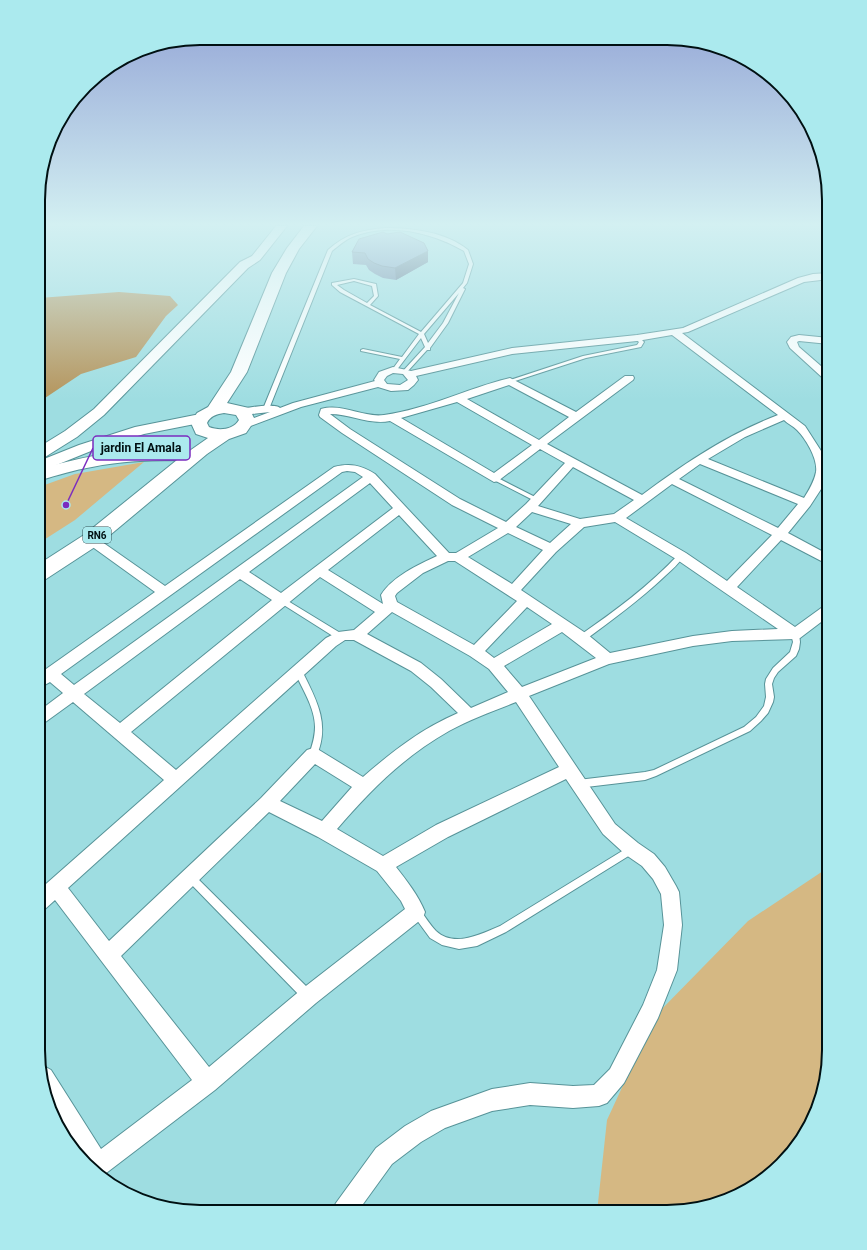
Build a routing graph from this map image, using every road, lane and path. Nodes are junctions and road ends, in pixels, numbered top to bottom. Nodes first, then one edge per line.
1 (240, 284) edge
2 (273, 284) edge
3 (316, 284) edge
4 (334, 284) edge
5 (374, 284) edge
6 (465, 284) edge
7 (465, 284) edge
8 (791, 284) edge
9 (367, 305) junction
10 (674, 332) junction
11 (422, 334) junction
12 (637, 338) junction
13 (822, 340) edge
14 (428, 349) junction
15 (363, 350) dead end
16 (402, 358) junction
17 (394, 370) junction
18 (238, 372) junction
19 (822, 372) edge
20 (408, 373) junction
21 (629, 378) dead end
22 (510, 381) junction
23 (380, 383) junction
24 (459, 399) junction
25 (297, 405) junction
26 (215, 409) junction
27 (266, 409) junction
28 (243, 416) junction
29 (786, 416) junction
30 (392, 417) junction
31 (576, 417) junction
32 (201, 425) junction
33 (225, 434) junction
34 (540, 445) junction
35 (45, 451) edge
36 (181, 455) junction
37 (698, 460) junction
38 (572, 462) junction
39 (45, 470) edge
40 (45, 471) edge
41 (370, 476) junction
42 (494, 478) junction
43 (671, 480) junction
44 (151, 492) junction
45 (643, 500) junction
46 (806, 503) junction
47 (534, 504) junction
48 (400, 508) junction
49 (617, 518) junction
50 (580, 523) junction
51 (507, 528) junction
52 (780, 534) junction
53 (91, 540) junction
54 (550, 549) junction
55 (822, 553) edge
56 (681, 556) junction
57 (452, 557) junction
58 (45, 570) edge
59 (320, 571) junction
60 (239, 572) junction
61 (728, 587) junction
62 (513, 591) junction
63 (164, 592) junction
64 (281, 600) junction
65 (526, 600) junction
66 (388, 608) junction
67 (822, 614) edge
68 (562, 624) junction
69 (795, 634) junction
70 (357, 635) junction
71 (339, 636) junction
72 (582, 638) junction
73 (476, 652) junction
74 (606, 659) junction
75 (494, 665) junction
76 (298, 671) junction
77 (45, 677) edge
78 (45, 679) edge
79 (74, 694) junction
80 (519, 694) junction
81 (45, 714) edge
82 (469, 715) junction
83 (120, 732) junction
84 (313, 755) junction
85 (573, 777) junction
86 (176, 780) junction
87 (364, 786) junction
88 (267, 803) junction
89 (324, 831) junction
90 (632, 849) junction
91 (383, 865) junction
92 (190, 877) junction
93 (56, 887) junction
94 (45, 897) edge
95 (416, 912) junction
96 (109, 954) junction
97 (309, 996) junction
98 (207, 1082) junction
99 (49, 1086) edge
100 (91, 1159) edge
101 (98, 1166) edge
102 (348, 1205) edge

1 - 35 street
2 - 18 main road, RN6
3 - 27 lane
4 - 9 lane
5 - 9 lane
6 - 11 lane
7 - 14 lane
8 - 10 street
9 - 11 lane
10 - 12 street
10 - 29 street
11 - 14 lane
11 - 16 lane
12 - 20 street
12 - 22 lane
13 - 19 street
14 - 20 lane
15 - 16 lane
16 - 17 lane
17 - 20 street
17 - 23 street
18 - 26 main road, RN6
18 - 28 main road, RN6
20 - 23 street
21 - 31 street
22 - 24 street
22 - 31 street
23 - 25 street
24 - 30 street
24 - 34 street
25 - 27 street
25 - 28 street
26 - 28 main road
26 - 32 main road, RN6
27 - 28 street
28 - 33 main road, RN6
29 - 37 street
29 - 46 street
30 - 42 street
30 - 51 street
31 - 34 street
32 - 33 main road
32 - 36 main road, RN6
32 - 39 street
33 - 44 main road, RN6
34 - 38 street
34 - 42 street
36 - 40 main road
36 - 44 main road, RN6
37 - 43 street
37 - 46 street
38 - 45 street
38 - 47 street
41 - 48 street
41 - 60 street
41 - 63 street
42 - 47 lane
43 - 45 street
43 - 52 street
44 - 53 main road, RN6
45 - 49 street
46 - 52 street
47 - 50 street
47 - 51 street
48 - 57 street
48 - 59 street
49 - 50 street
49 - 56 street
50 - 54 street
51 - 54 street
51 - 57 street
52 - 55 street
52 - 61 street
53 - 58 main road, RN6
53 - 63 street
54 - 62 street
56 - 61 street
56 - 72 lane
57 - 62 street
57 - 66 street
59 - 64 street
59 - 66 street
60 - 64 street
60 - 79 street
61 - 69 street
62 - 65 street
63 - 77 street
64 - 71 lane
64 - 83 street
65 - 68 street
65 - 73 street
66 - 70 street
66 - 73 street
67 - 69 street
68 - 72 street
68 - 75 street
69 - 74 street
69 - 85 lane
70 - 71 street
70 - 82 street
71 - 76 street
72 - 74 street
73 - 75 street
74 - 80 street
75 - 80 street
76 - 84 lane
76 - 86 street
78 - 79 street
79 - 81 street
79 - 83 street
80 - 82 street
80 - 85 street
82 - 87 street
83 - 86 street
84 - 87 street
84 - 88 street
85 - 90 street
85 - 91 street
86 - 93 street
87 - 89 street
88 - 89 street
88 - 92 street
89 - 91 street
90 - 95 lane
90 - 102 street
91 - 95 street
92 - 96 street
92 - 97 lane
93 - 94 street
93 - 96 street
95 - 97 street
96 - 98 street
97 - 98 street
98 - 101 street
99 - 100 street

